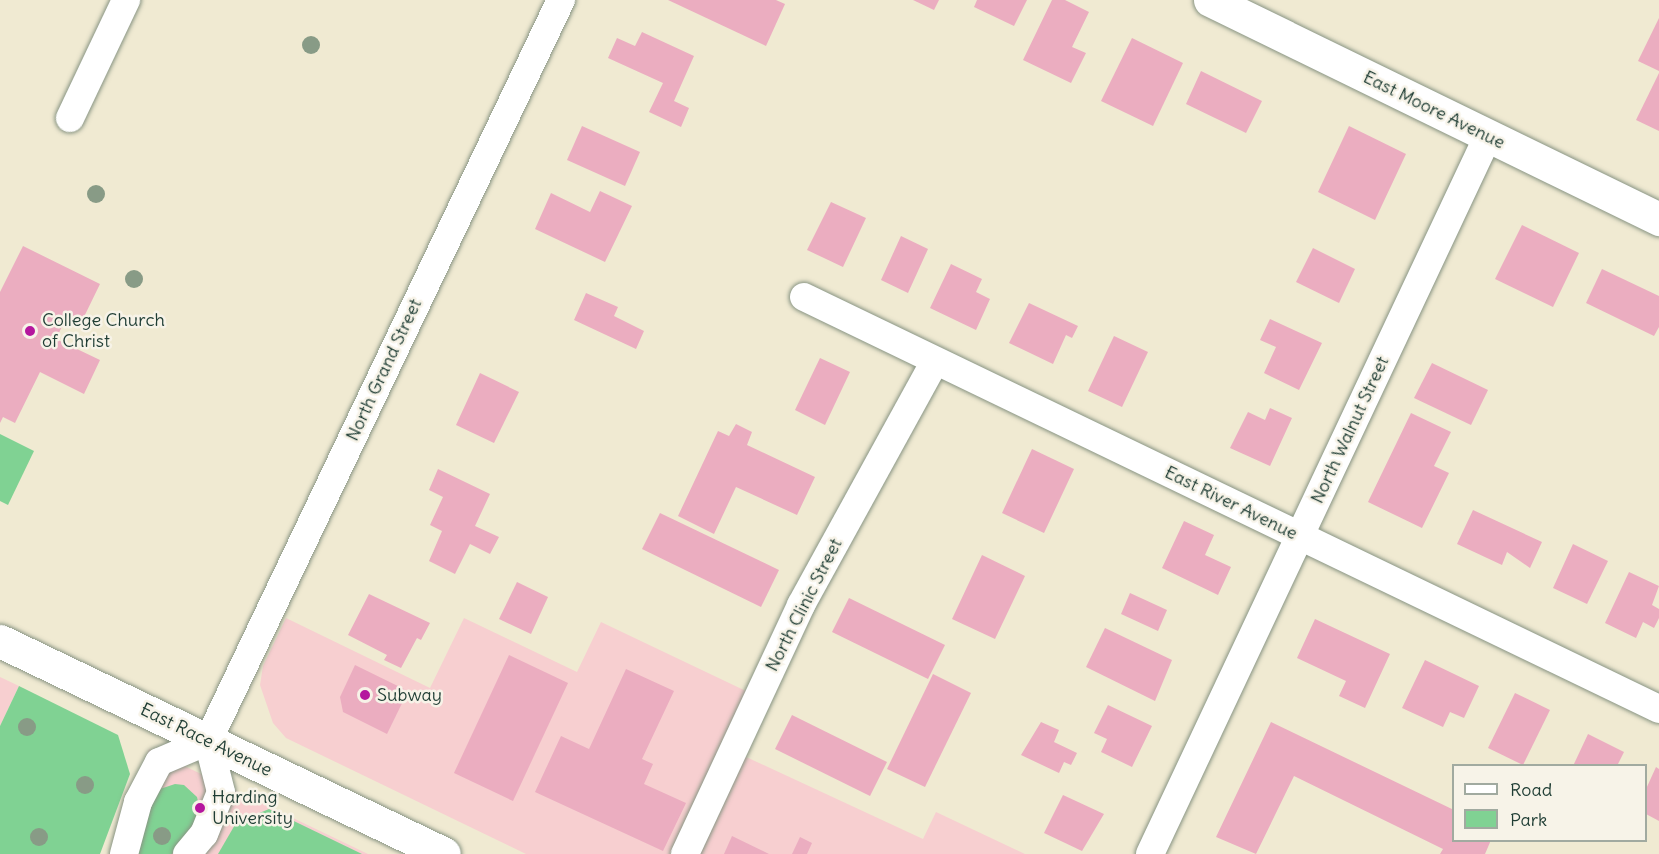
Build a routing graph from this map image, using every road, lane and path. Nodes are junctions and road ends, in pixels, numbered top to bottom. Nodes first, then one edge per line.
1 (126, 0) edge
2 (561, 0) edge
3 (1210, 0) edge
4 (70, 118) dead end
5 (1488, 136) junction
6 (1659, 219) edge
7 (804, 297) dead end
8 (935, 361) junction
9 (1300, 536) junction
10 (0, 641) edge
11 (1659, 709) edge
12 (208, 741) junction
13 (124, 854) edge
14 (186, 854) edge
15 (444, 854) edge
16 (685, 854) edge
17 (1150, 854) edge

1 - 4 street
2 - 12 street, North Grand Street
3 - 5 street, East Moore Avenue
5 - 6 street, East Moore Avenue
5 - 9 street, North Walnut Street
7 - 8 street, East River Avenue
8 - 9 street, East River Avenue
8 - 16 street, North Clinic Street
9 - 11 street, East River Avenue
9 - 17 street, North Walnut Street
10 - 12 street, East Race Avenue
12 - 13 street
12 - 14 street
12 - 15 street, East Race Avenue

